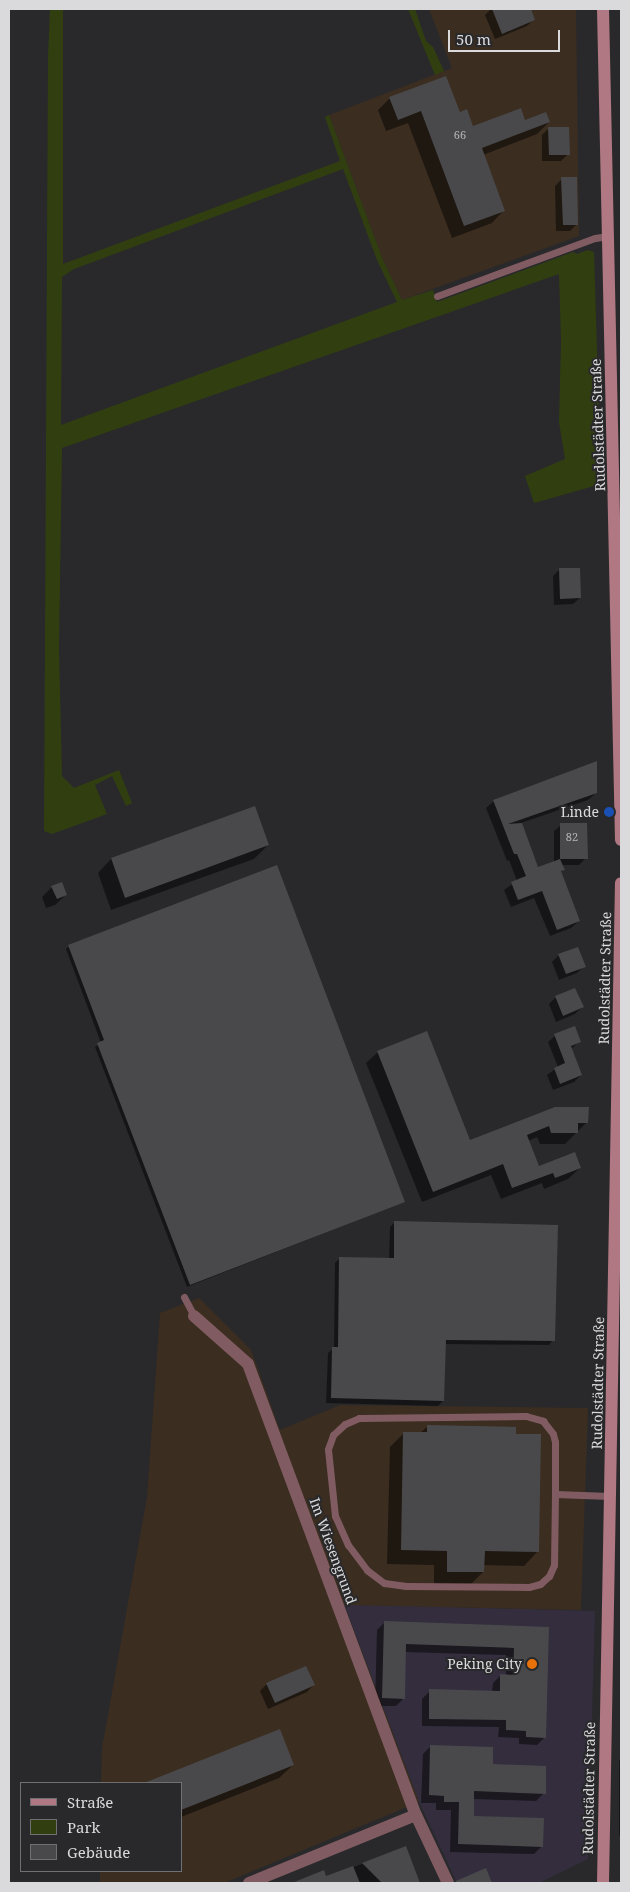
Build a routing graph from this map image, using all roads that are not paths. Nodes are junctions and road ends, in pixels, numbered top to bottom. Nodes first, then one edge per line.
1 (603, 9) edge
2 (608, 236) junction
3 (437, 296) dead end
4 (621, 840) edge
5 (621, 883) edge
6 (184, 1297) dead end
7 (194, 1316) joint
8 (555, 1494) junction
9 (610, 1496) junction
10 (416, 1815) junction
11 (249, 1883) edge
12 (448, 1883) edge
13 (603, 1883) edge

1 - 2 street, Rudolstädter Straße
2 - 3 lane
2 - 4 street, Rudolstädter Straße
5 - 9 street, Rudolstädter Straße
6 - 7 lane
7 - 10 street, Im Wiesengrund
8 - 8 lane
8 - 9 lane
9 - 13 street, Rudolstädter Straße
10 - 11 street
10 - 12 street, Im Wiesengrund

